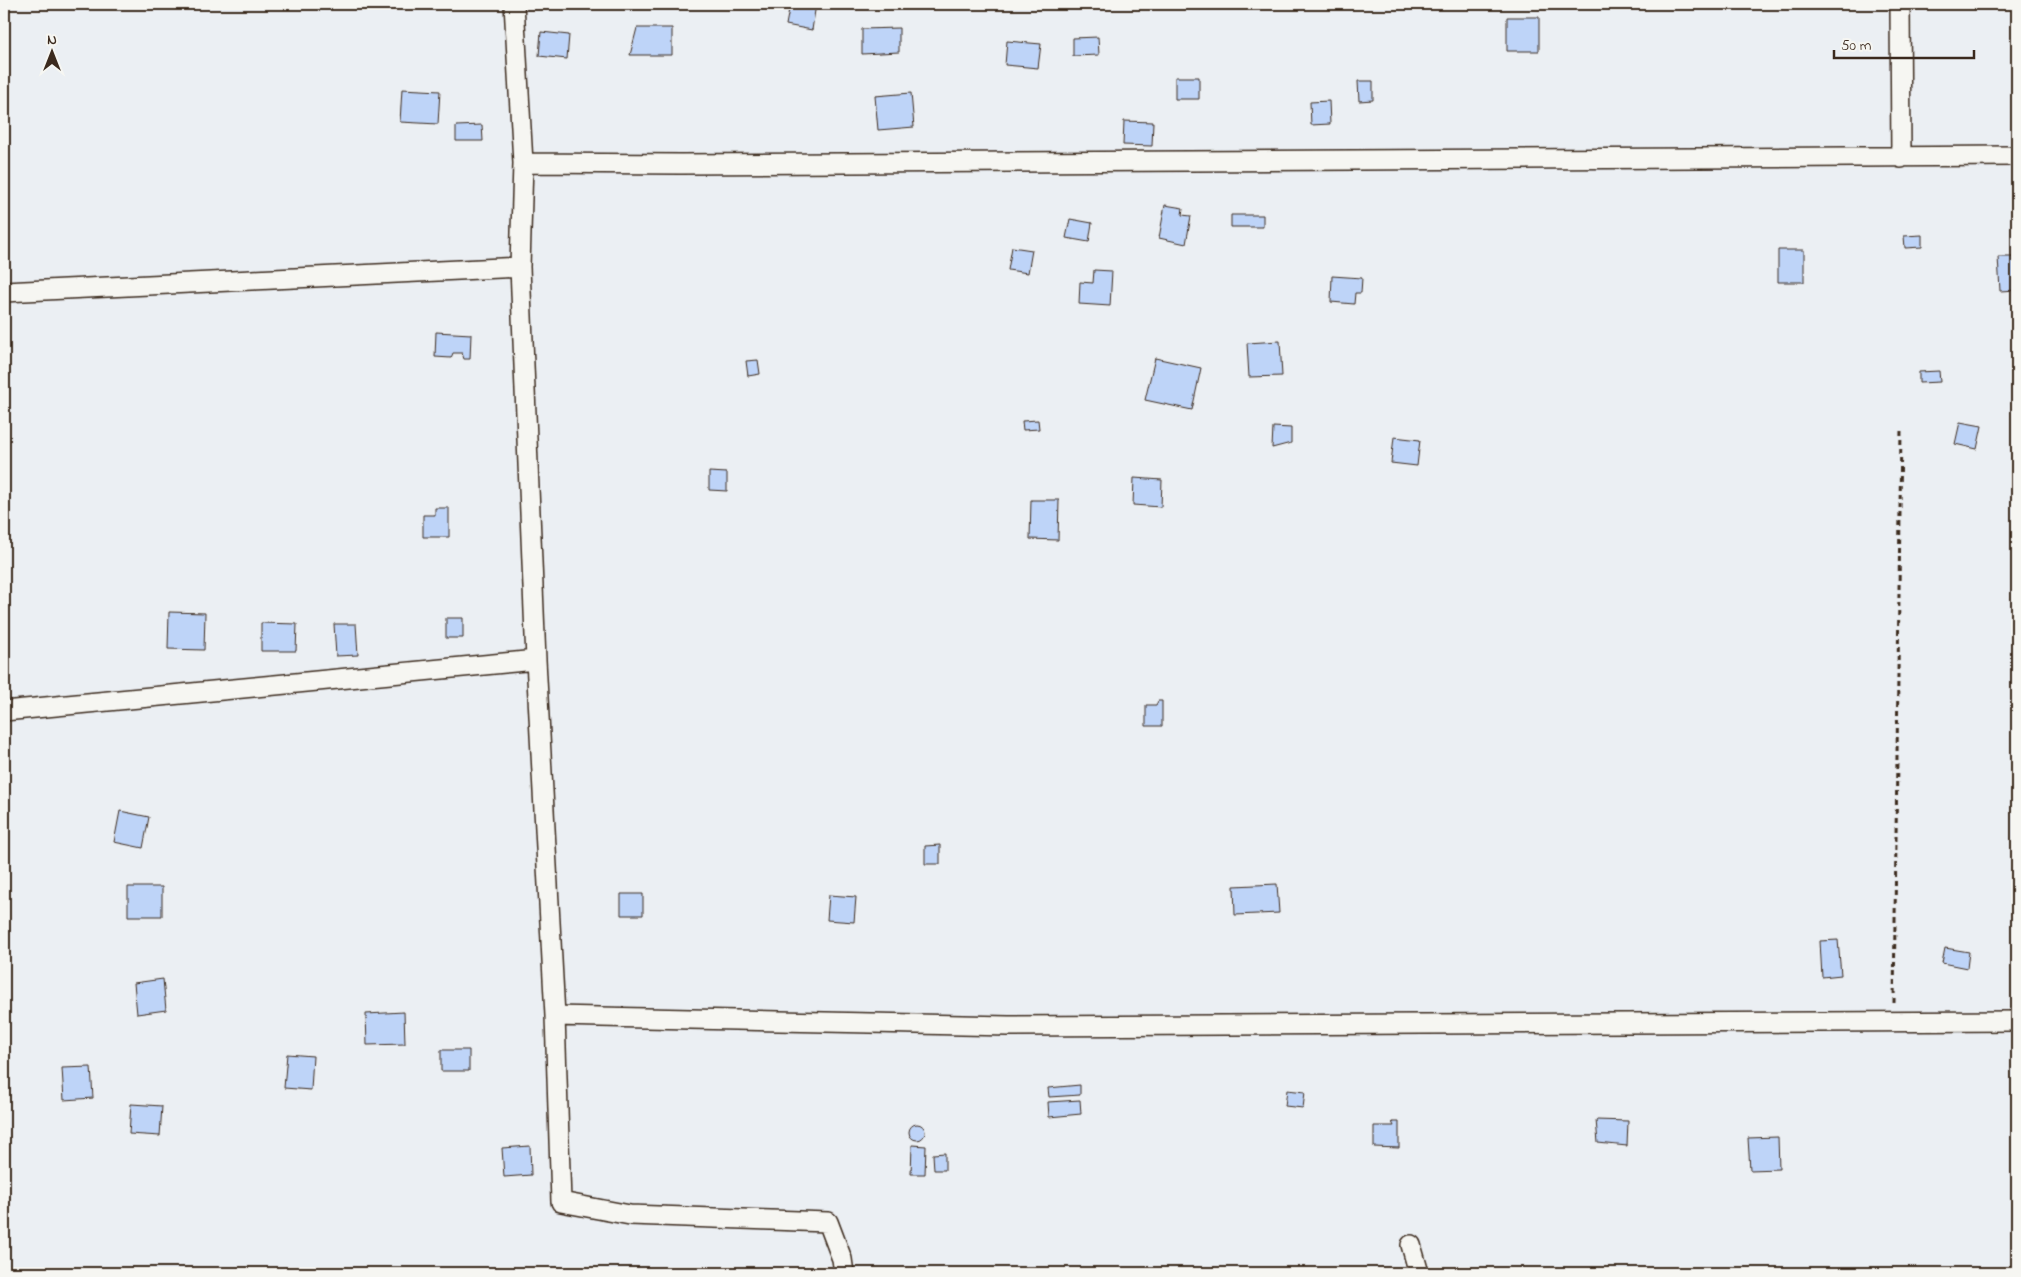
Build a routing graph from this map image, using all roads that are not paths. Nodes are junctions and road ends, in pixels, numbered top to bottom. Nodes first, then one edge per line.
1 (514, 4) edge
2 (1900, 4) edge
3 (2017, 156) edge
4 (1901, 158) junction
5 (523, 163) junction
6 (520, 267) junction
7 (4, 292) edge
8 (536, 660) junction
9 (4, 711) edge
10 (555, 1016) junction
11 (2017, 1022) edge
12 (1411, 1245) dead end
13 (844, 1273) edge
14 (1419, 1273) edge

1 - 5 street
2 - 4 street
3 - 4 street
4 - 5 street
5 - 6 street
6 - 7 street
6 - 8 street
8 - 9 street
8 - 10 street
10 - 11 street
10 - 13 street
12 - 14 street

